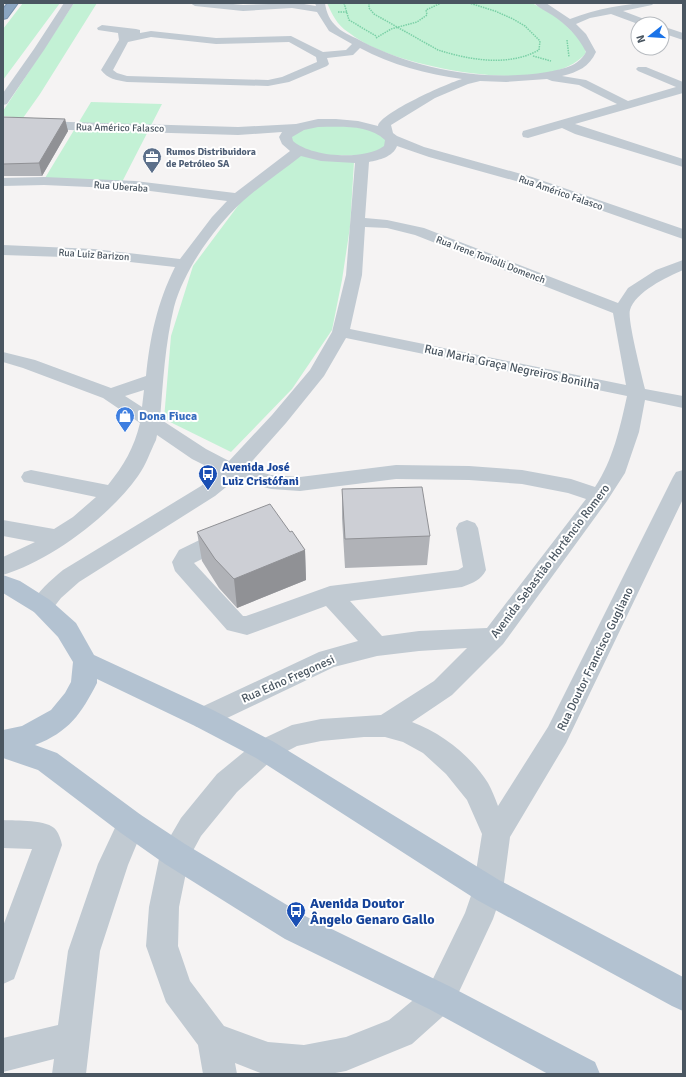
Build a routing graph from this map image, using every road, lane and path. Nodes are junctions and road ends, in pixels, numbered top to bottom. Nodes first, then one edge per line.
1 (13, 3) edge
2 (69, 3) edge
3 (195, 3) edge
4 (302, 3) edge
5 (344, 3) edge
6 (369, 3) edge
7 (441, 3) edge
8 (469, 3) edge
9 (539, 3) edge
10 (649, 3) edge
11 (264, 4) edge
12 (292, 5) junction
13 (320, 6) edge
14 (553, 11) junction
15 (612, 11) junction
16 (3, 16) edge
17 (587, 16) junction
18 (630, 18) edge
19 (569, 23) junction
20 (397, 26) junction
21 (102, 28) dead end
22 (670, 32) edge
23 (123, 35) junction
24 (378, 37) junction
25 (683, 37) edge
26 (567, 39) dead end
27 (383, 41) dead end
28 (358, 44) junction
29 (344, 55) junction
30 (381, 55) junction
31 (532, 56) junction
32 (322, 59) junction
33 (564, 60) dead end
34 (552, 61) dead end
35 (425, 68) junction
36 (642, 69) dead end
37 (571, 71) junction
38 (545, 77) junction
39 (482, 78) junction
40 (582, 82) junction
41 (683, 86) edge
42 (683, 89) edge
43 (427, 93) junction
44 (3, 102) edge
45 (627, 105) junction
46 (3, 124) edge
47 (353, 124) junction
48 (563, 124) junction
49 (295, 128) junction
50 (238, 131) junction
51 (528, 134) dead end
52 (390, 136) junction
53 (292, 146) junction
54 (381, 155) junction
55 (438, 156) junction
56 (362, 159) junction
57 (683, 163) edge
58 (3, 182) edge
59 (238, 198) junction
60 (358, 222) junction
61 (683, 234) edge
62 (3, 250) edge
63 (184, 264) junction
64 (683, 265) edge
65 (621, 310) junction
66 (341, 332) junction
67 (3, 357) edge
68 (154, 379) junction
69 (637, 393) junction
70 (110, 394) junction
71 (683, 402) edge
72 (150, 421) junction
73 (232, 471) junction
74 (31, 477) dead end
75 (683, 477) edge
76 (113, 493) junction
77 (600, 496) junction
78 (3, 528) edge
79 (468, 528) dead end
80 (226, 537) edge
81 (58, 538) junction
82 (3, 567) edge
83 (3, 584) edge
84 (330, 595) junction
85 (42, 606) junction
86 (494, 637) junction
87 (377, 646) junction
88 (85, 662) junction
89 (204, 718) junction
90 (385, 726) junction
91 (3, 742) edge
92 (3, 746) edge
93 (265, 750) junction
94 (130, 824) junction
95 (3, 834) edge
96 (496, 834) junction
97 (175, 854) junction
98 (488, 890) junction
99 (3, 968) edge
100 (683, 995) edge
101 (440, 998) junction
102 (73, 1038) junction
103 (213, 1038) junction
104 (3, 1055) edge
105 (339, 1064) edge
106 (69, 1074) edge
107 (220, 1074) edge
108 (583, 1074) edge

1 - 16 highway
2 - 44 street
3 - 11 street
4 - 12 street
5 - 24 path
6 - 20 path
7 - 20 path
8 - 31 path
9 - 14 street
10 - 15 street
11 - 12 street
12 - 13 street
13 - 28 street
14 - 17 street
14 - 19 street
15 - 17 street
15 - 18 street
17 - 19 street
19 - 37 street
20 - 24 path
20 - 31 path
21 - 23 street
22 - 25 street
23 - 32 street
23 - 32 street
24 - 27 path
26 - 33 path
28 - 29 street
28 - 30 street
29 - 30 street
29 - 32 street
30 - 35 street
31 - 34 path
35 - 39 street
35 - 43 street
36 - 41 street
37 - 38 street
37 - 40 street
38 - 39 street
38 - 40 street
39 - 43 street
40 - 45 street
42 - 45 street
43 - 47 street
43 - 52 street
45 - 48 street
46 - 50 street, Rua Américo Falasco
47 - 49 street, Rua Américo Falasco
47 - 52 street, Rua Américo Falasco
48 - 51 street
48 - 57 street
49 - 50 street, Rua Américo Falasco
49 - 53 street
50 - 53 street, Rua Américo Falasco
52 - 54 street
52 - 55 street, Rua Américo Falasco
53 - 56 street, Rua Américo Falasco
53 - 59 street
54 - 55 street, Rua Américo Falasco
54 - 56 street, Rua Américo Falasco
55 - 61 street, Rua Américo Falasco
56 - 60 street
58 - 59 street, Rua Uberaba
59 - 63 street
60 - 65 street, Rua Irene Toniolli Domench
60 - 66 street
62 - 63 street, Rua Luiz Barizon
63 - 68 street
64 - 65 street
65 - 69 street, Avenida Sebastião Hortêncio Romero
66 - 69 street, Rua Maria Graça Negreiros Bonilha
66 - 73 street
67 - 70 street
68 - 70 street
68 - 72 street
69 - 71 street, Rua Maria Graça Negreiros Bonilha
69 - 77 street, Avenida Sebastião Hortêncio Romero
70 - 72 street
72 - 73 street
72 - 76 street
73 - 77 street
73 - 85 street
74 - 76 street
75 - 96 street, Rua Doutor Francisco Gugliano
76 - 81 street
77 - 86 street, Avenida Sebastião Hortêncio Romero
78 - 81 street
79 - 84 street
80 - 84 street
81 - 82 street
83 - 85 main road
84 - 87 street
85 - 88 main road
86 - 87 street, Rua Edno Fregonesi
86 - 90 street, Avenida Sebastião Hortêncio Romero
87 - 89 street, Rua Edno Fregonesi
88 - 89 main road
88 - 91 main road
89 - 93 main road
90 - 93 street
90 - 96 street
92 - 94 main road
93 - 97 street
93 - 98 main road
94 - 97 main road
94 - 102 street
95 - 99 street
96 - 98 street
97 - 101 main road
97 - 103 street
98 - 100 main road
98 - 101 street
101 - 105 street
101 - 108 main road
102 - 104 street
102 - 106 street
103 - 105 street
103 - 107 street

